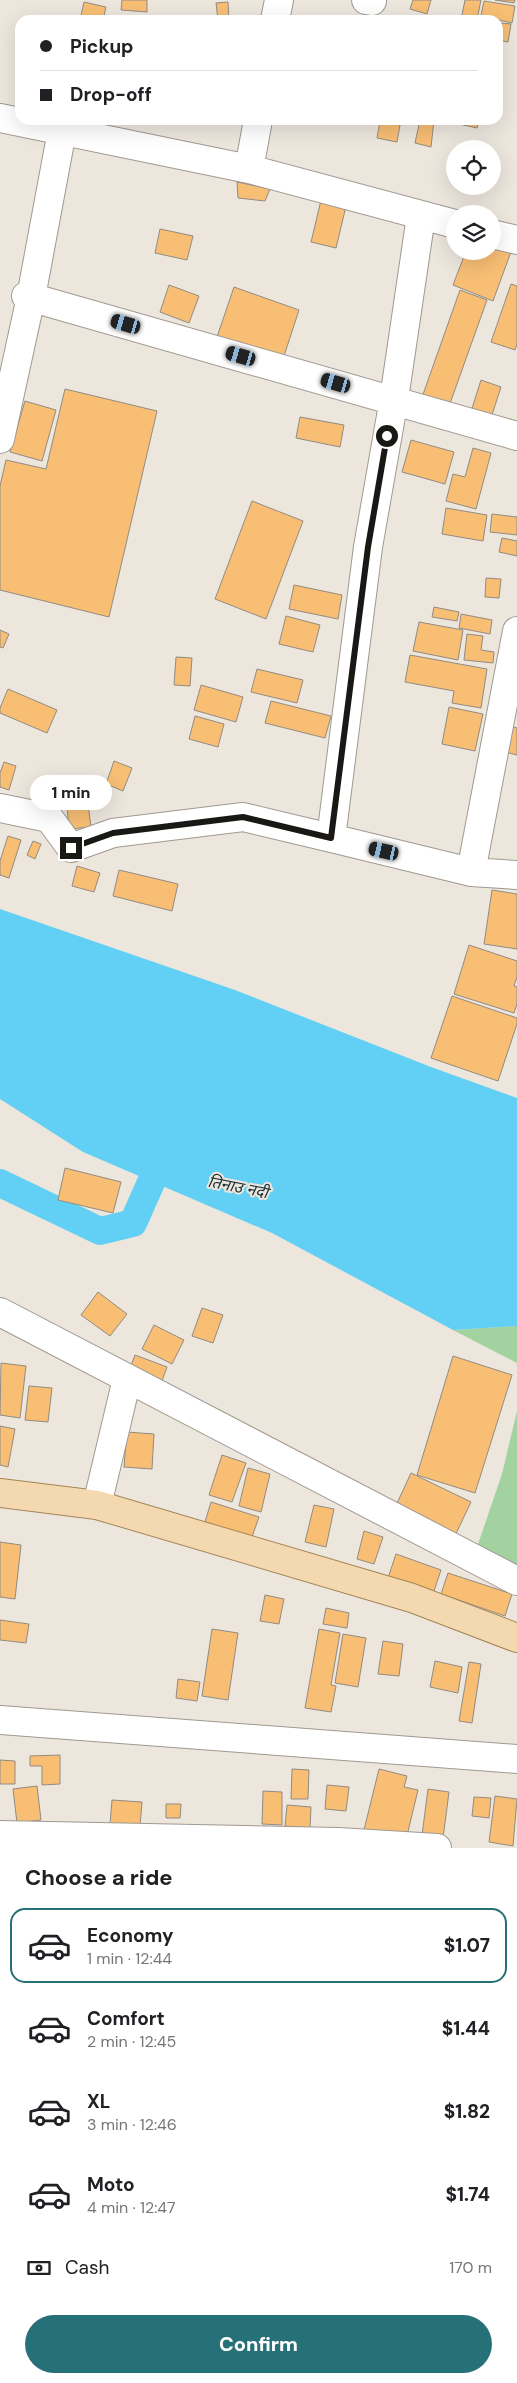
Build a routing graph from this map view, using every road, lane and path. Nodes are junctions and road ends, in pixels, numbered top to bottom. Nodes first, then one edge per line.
1 (278, 0) edge
2 (276, 15) edge
3 (0, 118) edge
4 (15, 121) edge
5 (33, 125) edge
6 (257, 125) edge
7 (62, 131) junction
8 (249, 169) junction
9 (421, 216) junction
10 (446, 222) edge
11 (501, 236) edge
12 (517, 240) edge
13 (28, 297) junction
14 (394, 399) junction
15 (517, 436) edge
16 (0, 438) edge
17 (517, 631) edge
18 (0, 808) edge
19 (331, 838) junction
20 (471, 872) junction
21 (517, 875) edge
22 (0, 1312) edge
23 (127, 1378) junction
24 (0, 1493) edge
25 (97, 1505) junction
26 (517, 1581) edge
27 (517, 1638) edge
28 (0, 1720) edge
29 (517, 1759) edge
30 (0, 1835) edge
31 (338, 1845) edge
32 (437, 1848) edge

1 - 2 street
3 - 4 street
5 - 7 street
6 - 8 street
7 - 8 street
7 - 13 street
8 - 9 street
9 - 10 street
9 - 14 street
11 - 12 street
13 - 14 street
13 - 16 street
14 - 15 street
14 - 19 street
17 - 20 street
18 - 19 street
19 - 20 street
20 - 21 street
22 - 23 street
23 - 25 street
23 - 26 street
24 - 25 main road
25 - 27 main road
28 - 29 street
30 - 31 street
31 - 32 street

